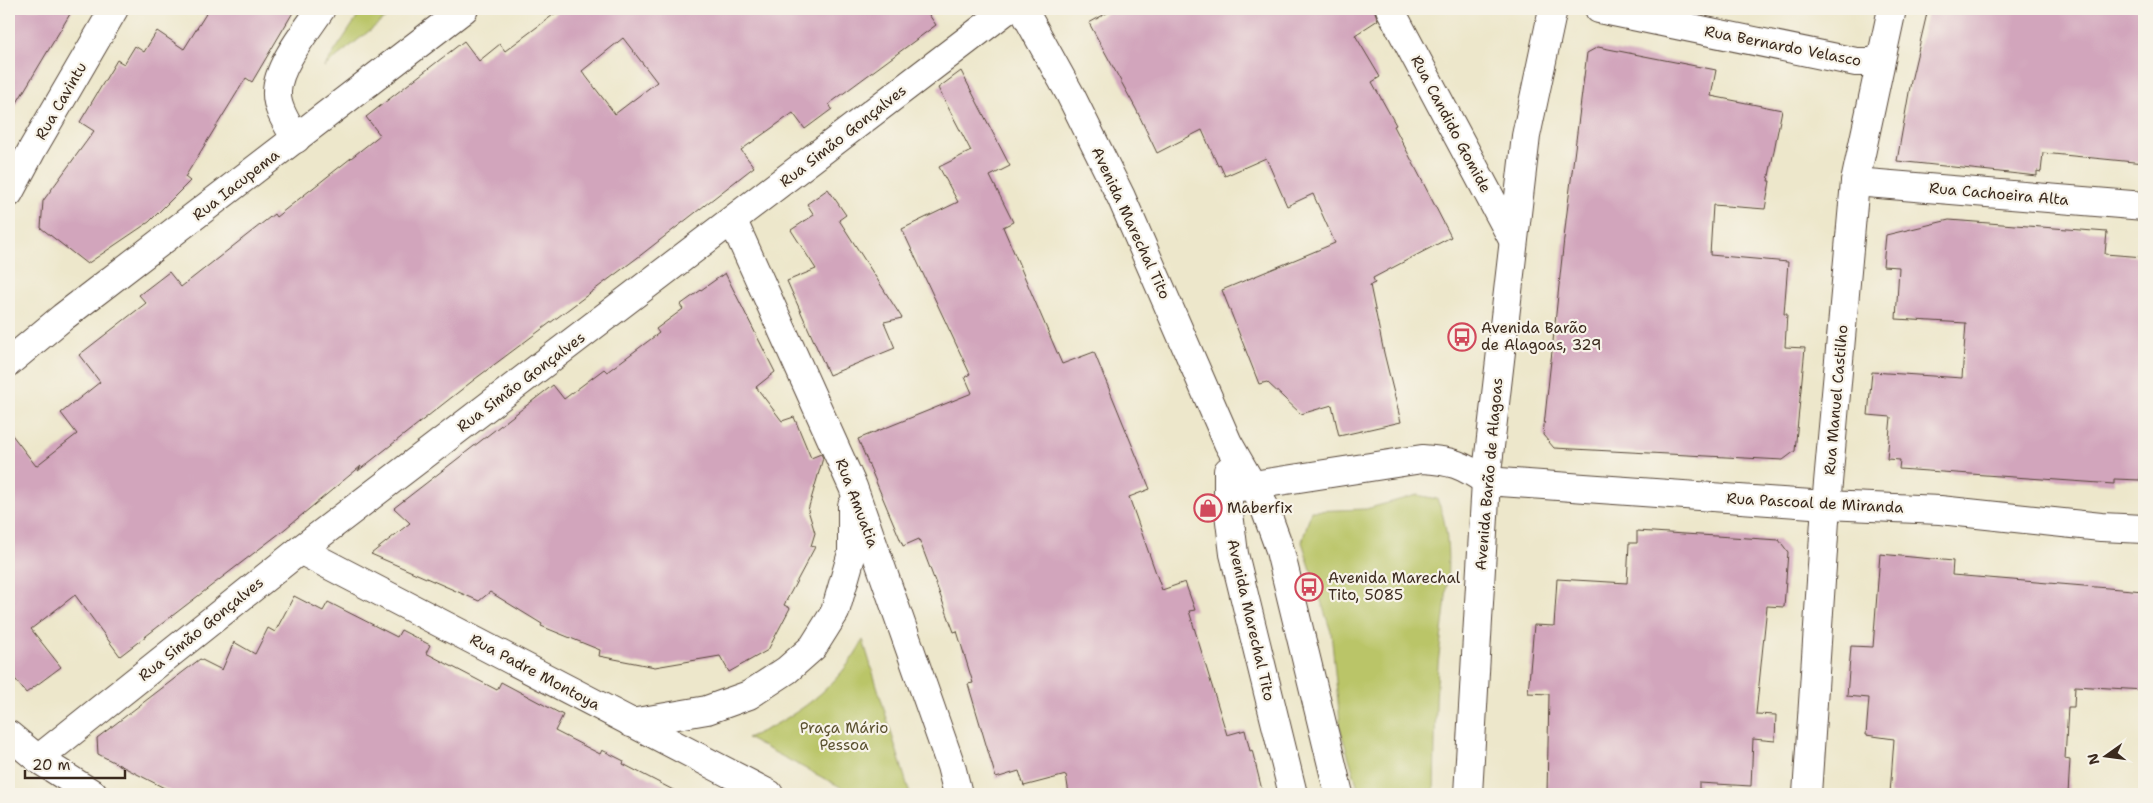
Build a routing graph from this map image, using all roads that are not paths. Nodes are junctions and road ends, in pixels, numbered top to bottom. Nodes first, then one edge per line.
1 (114, 9) edge
2 (321, 9) edge
3 (464, 9) edge
4 (1008, 9) edge
5 (1022, 9) edge
6 (1390, 9) edge
7 (1553, 9) edge
8 (1599, 9) edge
9 (1892, 9) edge
10 (431, 19) edge
11 (1879, 62) junction
12 (296, 138) junction
13 (1854, 182) junction
14 (9, 193) edge
15 (2144, 206) edge
16 (733, 221) junction
17 (1513, 240) junction
18 (9, 362) edge
19 (1486, 481) junction
20 (853, 487) junction
21 (1240, 487) junction
22 (1826, 505) junction
23 (2144, 529) edge
24 (300, 550) junction
25 (631, 723) junction
26 (9, 735) edge
27 (38, 759) junction
28 (93, 794) edge
29 (769, 794) edge
30 (958, 794) edge
31 (1293, 794) edge
32 (1339, 794) edge
33 (1468, 794) edge
34 (1807, 794) edge

1 - 14 street, Rua Cavintu
2 - 12 street
3 - 10 street, Rua Iacupema
4 - 16 street, Rua Simão Gonçalves
5 - 21 street, Avenida Marechal Tito
6 - 17 street, Rua Candido Gomide
7 - 17 street, Avenida Barão de Alagoas
8 - 11 street, Rua Bernardo Velasco
9 - 11 street, Rua Manuel Castilho
10 - 12 street, Rua Iacupema
11 - 13 street, Rua Manuel Castilho
12 - 18 street, Rua Iacupema
13 - 15 street, Rua Cachoeira Alta
13 - 22 street, Rua Manuel Castilho
16 - 20 street, Rua Amuatia
16 - 24 street, Rua Simão Gonçalves
17 - 19 street, Avenida Barão de Alagoas
19 - 21 street
19 - 22 street, Rua Pascoal de Miranda
19 - 33 street, Avenida Barão de Alagoas
20 - 25 street
20 - 30 street, Rua Amuatia
21 - 31 street, Avenida Marechal Tito
21 - 32 street, Avenida Marechal Tito
22 - 23 street, Rua Pascoal de Miranda
22 - 34 street, Rua Manuel Castilho
24 - 25 street, Rua Padre Montoya
24 - 27 street, Rua Simão Gonçalves
25 - 29 street, Rua Padre Montoya
26 - 27 street
27 - 28 street

